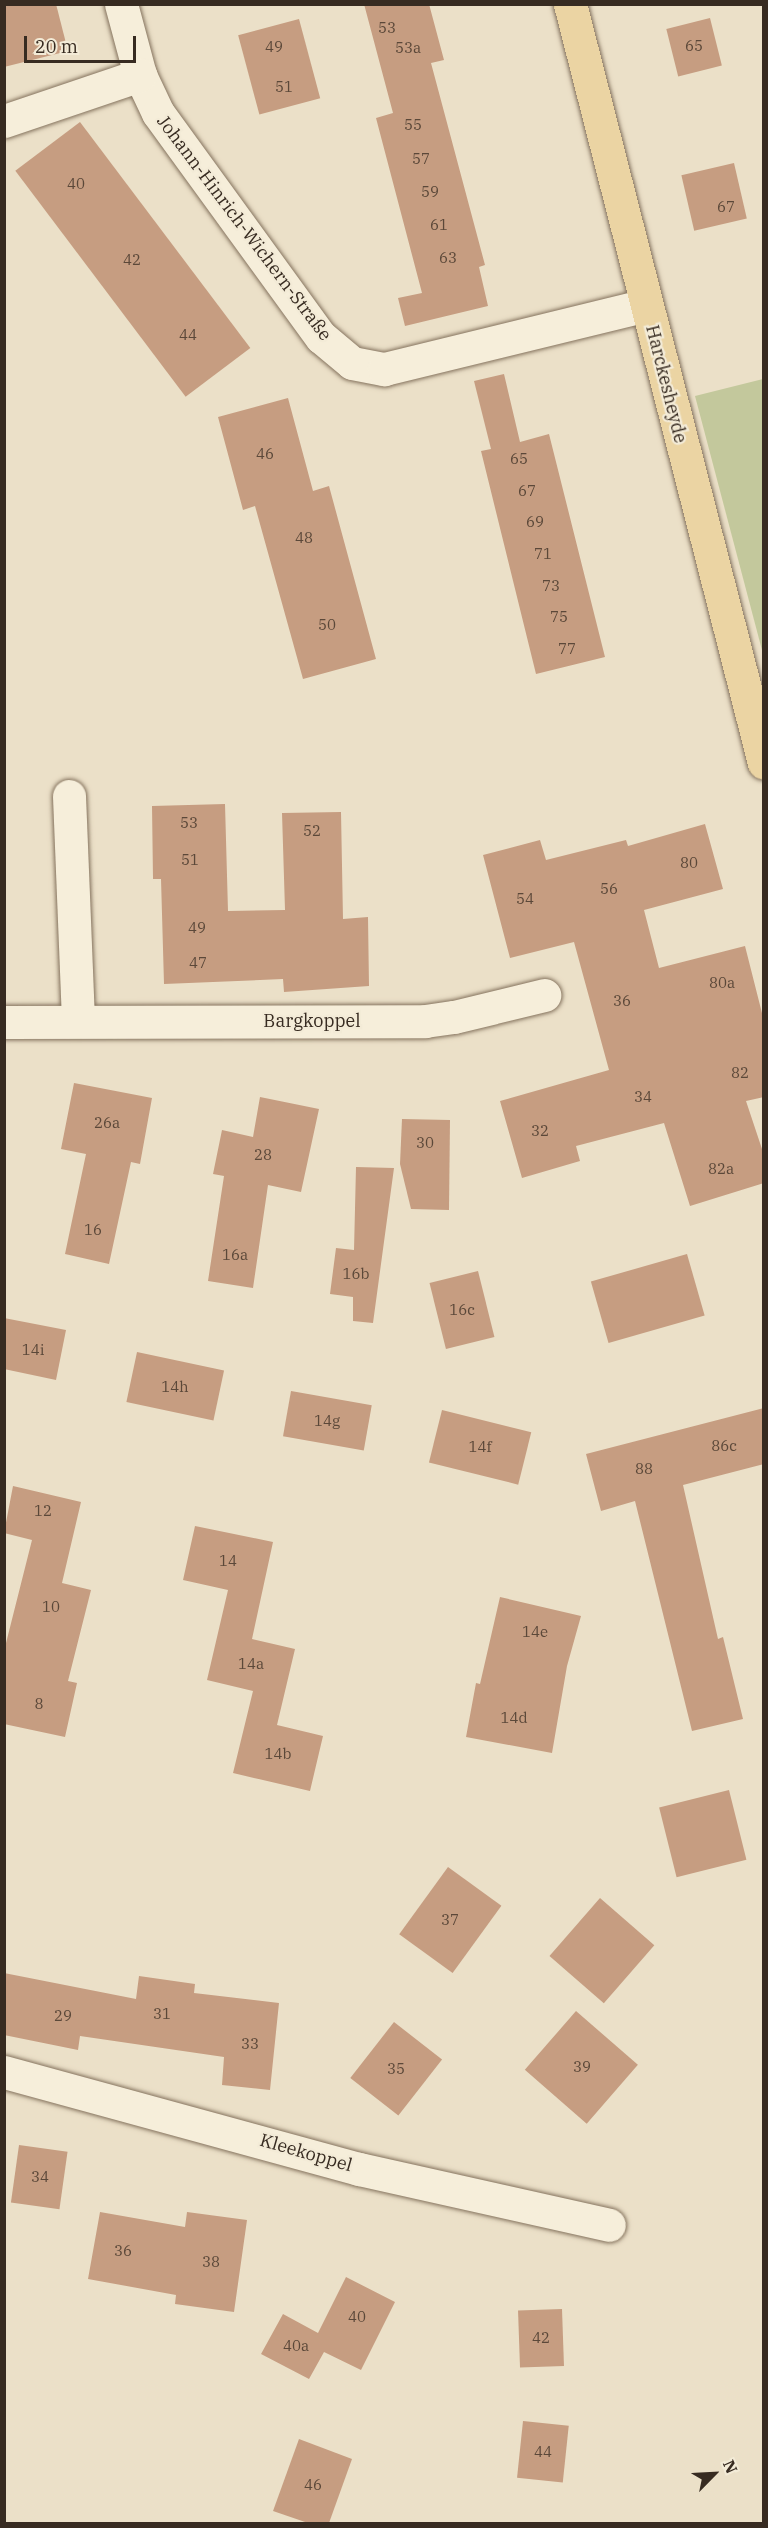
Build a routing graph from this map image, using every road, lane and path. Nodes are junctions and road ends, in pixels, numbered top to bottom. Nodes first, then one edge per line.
1 (121, 4) edge
2 (570, 4) edge
3 (140, 75) junction
4 (4, 121) edge
5 (646, 305) junction
6 (764, 764) edge
7 (69, 796) dead end
8 (544, 995) dead end
9 (4, 1022) edge
10 (78, 1022) junction
11 (4, 2072) edge
12 (609, 2225) dead end

1 - 3 street, Johann-Hinrich-Wichern-Straße
2 - 5 main road, Harckesheyde
3 - 4 street
3 - 5 street, Johann-Hinrich-Wichern-Straße
5 - 6 main road, Harckesheyde
7 - 10 street
8 - 10 street, Bargkoppel
9 - 10 street, Bargkoppel
11 - 12 street, Kleekoppel

